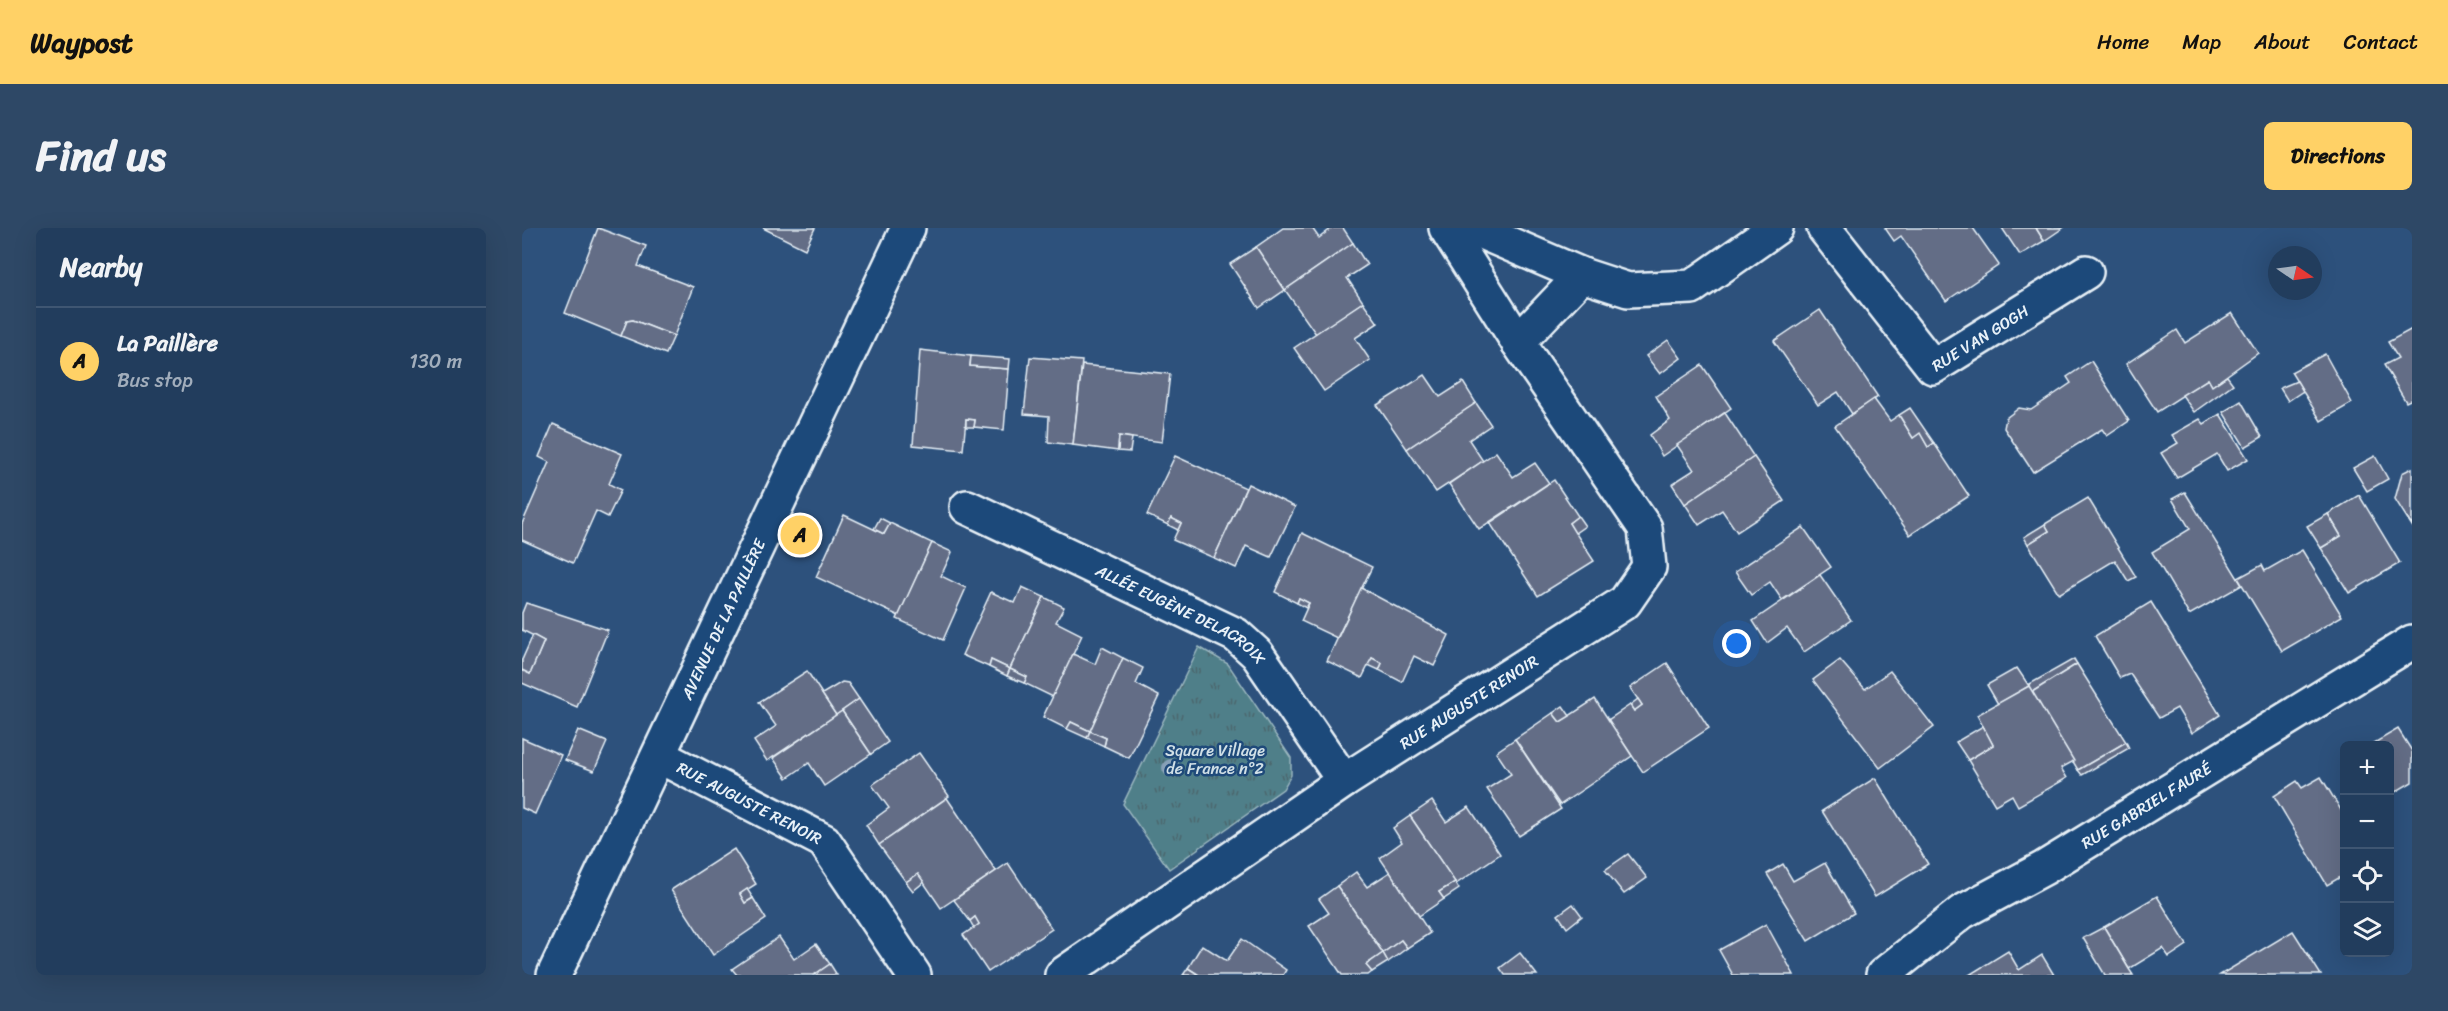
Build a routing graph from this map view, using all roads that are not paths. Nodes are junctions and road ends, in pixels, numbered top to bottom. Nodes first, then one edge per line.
1 (908, 228) edge
2 (1446, 228) edge
3 (1473, 228) edge
4 (1776, 228) edge
5 (1824, 228) edge
6 (2086, 272) dead end
7 (1582, 275) junction
8 (1518, 342) junction
9 (967, 507) dead end
10 (2412, 642) edge
11 (659, 756) junction
12 (1344, 781) junction
13 (554, 975) edge
14 (914, 975) edge
15 (1062, 975) edge
16 (1883, 975) edge

1 - 11 street, AVENUE DE LA PAILLÈRE
2 - 8 street, RUE AUGUSTE RENOIR
3 - 7 street
4 - 7 street
5 - 6 street, RUE VAN GOGH
7 - 8 street
8 - 12 street, RUE AUGUSTE RENOIR
9 - 12 street, ALLÉE EUGÈNE DELACROIX
10 - 16 street, RUE GABRIEL FAURÉ
11 - 13 street, AVENUE DE LA PAILLÈRE
11 - 14 street, RUE AUGUSTE RENOIR
12 - 15 street, RUE AUGUSTE RENOIR

